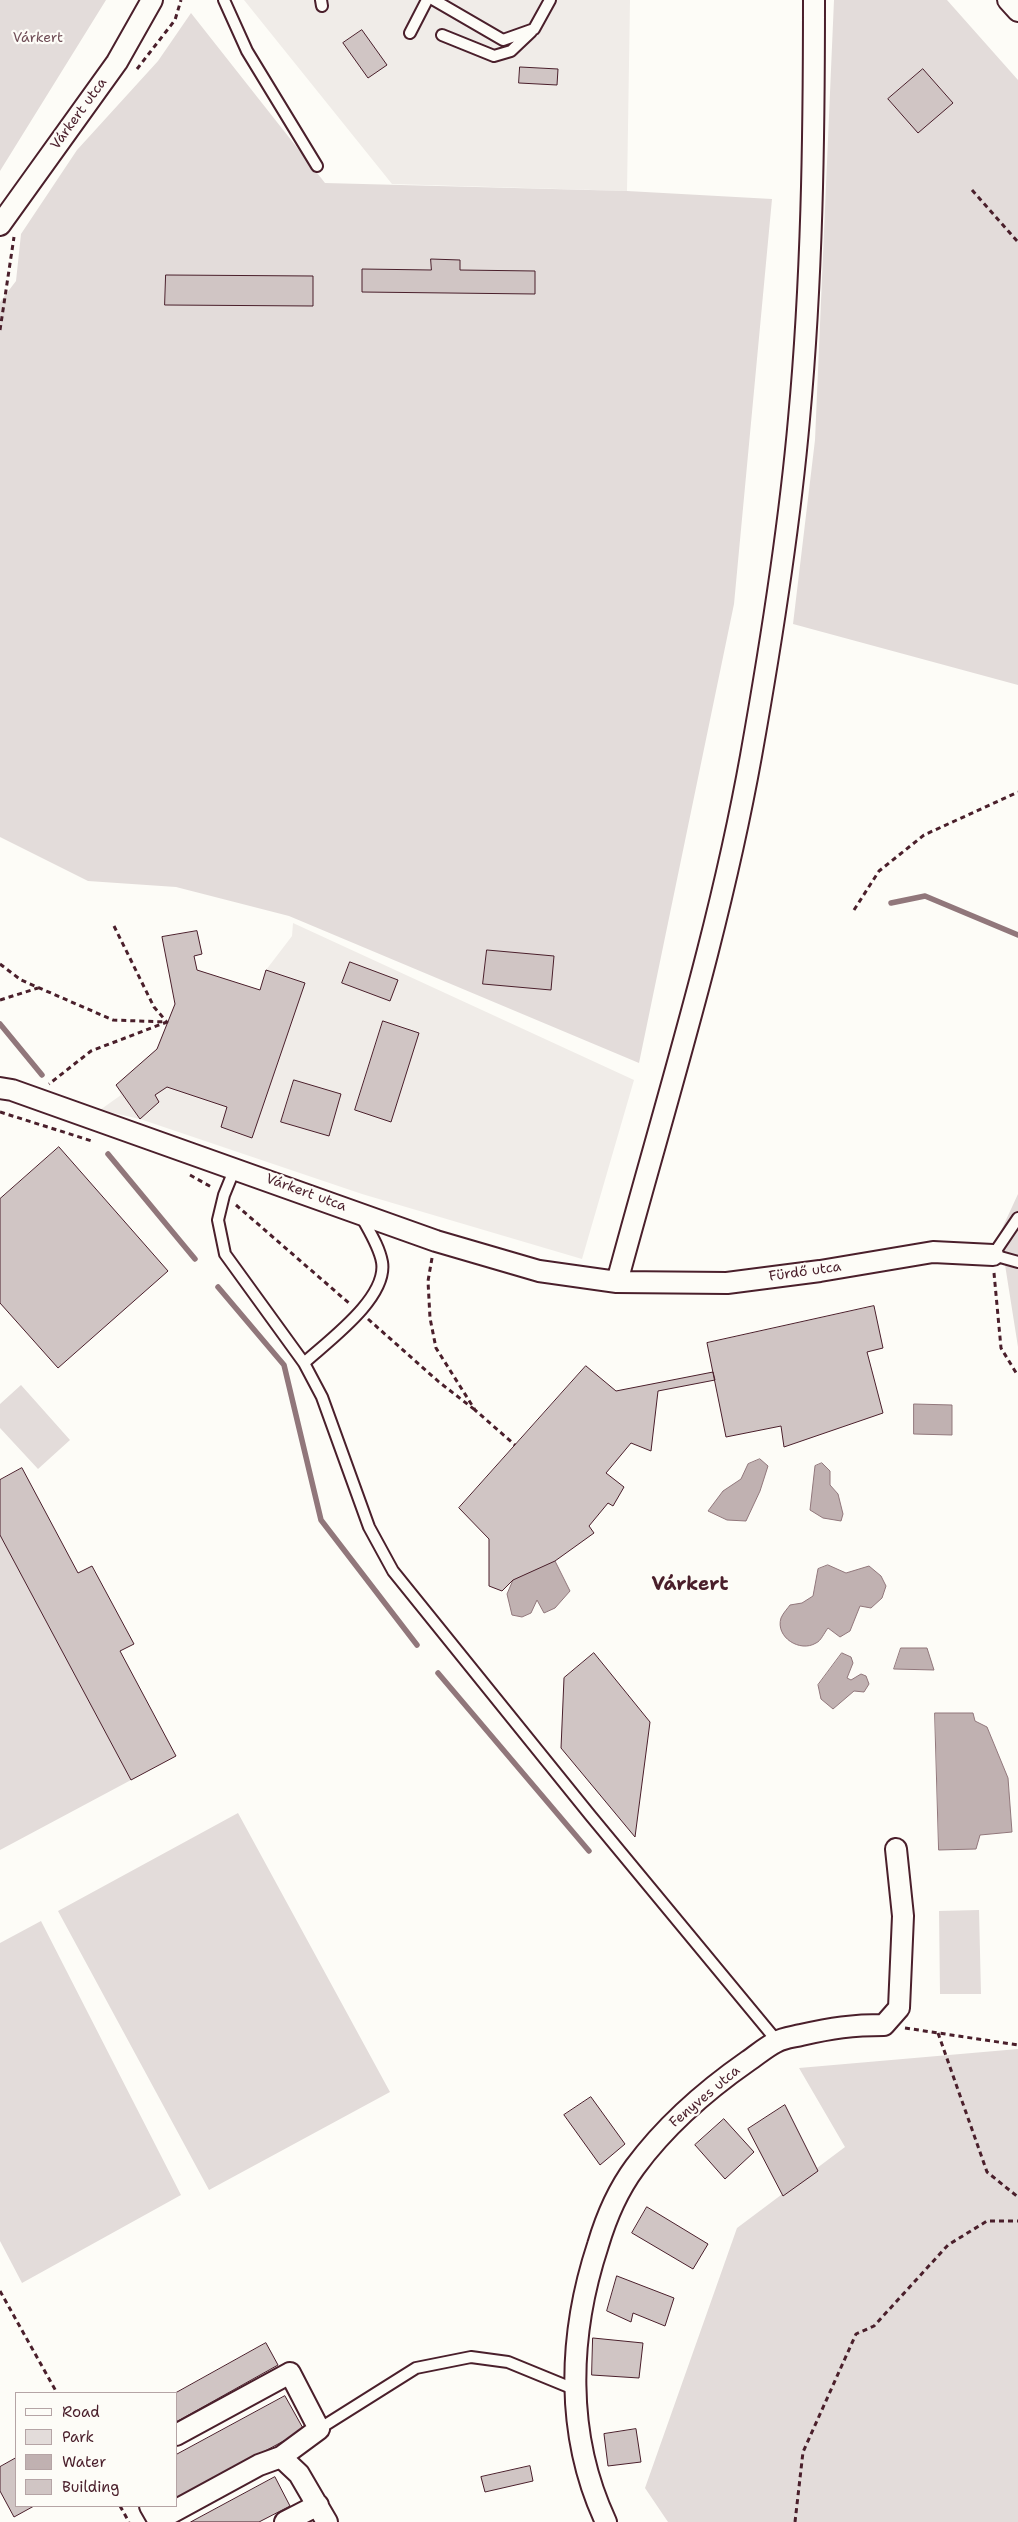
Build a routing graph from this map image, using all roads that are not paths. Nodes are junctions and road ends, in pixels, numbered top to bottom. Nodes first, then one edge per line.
1 (152, 0) edge
2 (224, 0) edge
3 (426, 0) edge
4 (434, 0) edge
5 (550, 0) edge
6 (814, 0) edge
7 (1008, 0) edge
8 (1018, 11) edge
9 (534, 29) junction
10 (410, 33) dead end
11 (442, 34) dead end
12 (317, 166) dead end
13 (9, 227) edge
14 (0, 1088) edge
15 (235, 1168) junction
16 (360, 1213) junction
17 (1018, 1218) edge
18 (993, 1255) junction
19 (1018, 1262) edge
20 (617, 1282) junction
21 (304, 1363) junction
22 (896, 1849) dead end
23 (777, 2041) junction
24 (574, 2389) junction
25 (318, 2429) junction
26 (178, 2434) edge
27 (281, 2457) junction
28 (151, 2507) edge
29 (322, 2514) edge
30 (173, 2518) edge
31 (285, 2522) edge
32 (606, 2522) edge

1 - 13 street, Várkert utca
2 - 12 lane
3 - 10 lane
4 - 9 lane
5 - 9 lane
6 - 20 street
7 - 8 street
9 - 11 lane
14 - 15 street, Várkert utca
15 - 16 street, Várkert utca
15 - 21 lane
16 - 20 street, Várkert utca
16 - 21 lane
17 - 18 lane
18 - 19 lane
18 - 20 street, Fürdő utca
21 - 23 lane
22 - 23 street, Fenyves utca
23 - 24 street, Fenyves utca
24 - 25 lane
24 - 32 street, Fenyves utca
25 - 26 street
25 - 27 street
27 - 29 street
27 - 30 street
28 - 30 street
29 - 31 street

